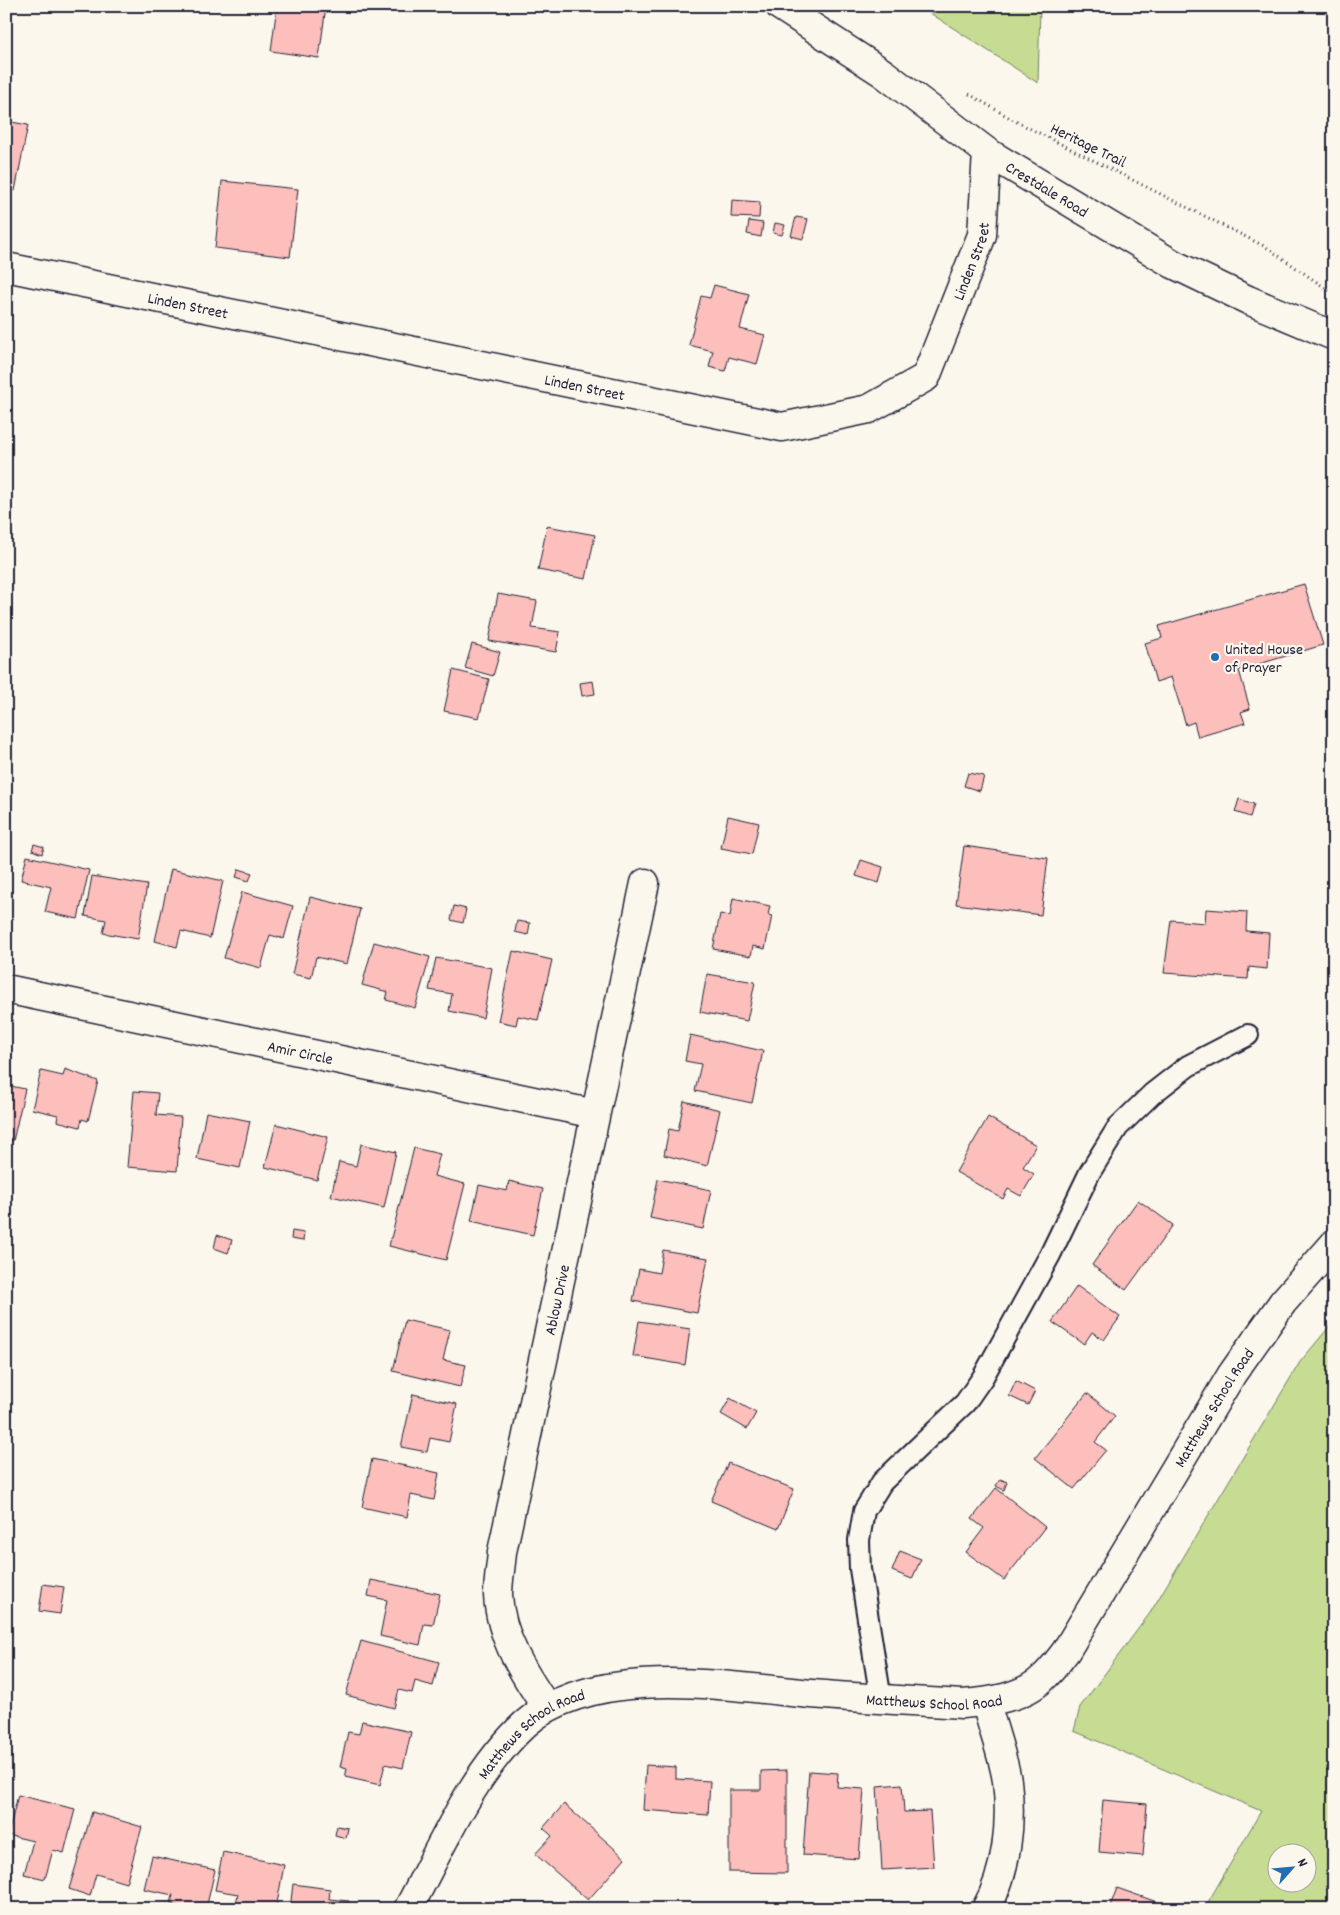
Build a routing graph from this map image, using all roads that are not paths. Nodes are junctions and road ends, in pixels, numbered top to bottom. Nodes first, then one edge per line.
1 (780, 6) edge
2 (987, 152) junction
3 (6, 267) edge
4 (1334, 336) edge
5 (646, 883) dead end
6 (6, 989) edge
7 (1248, 1035) dead end
8 (595, 1114) junction
9 (1334, 1244) edge
10 (881, 1700) junction
11 (986, 1702) junction
12 (547, 1708) junction
13 (408, 1909) edge
14 (986, 1909) edge

1 - 2 street, Crestdale Road
2 - 3 street, Linden Street
2 - 4 street, Crestdale Road
5 - 8 street, Ablow Drive
6 - 8 street, Amir Circle
7 - 10 lane
8 - 12 street, Ablow Drive
9 - 11 street, Matthews School Road
10 - 11 street, Matthews School Road
10 - 12 street, Matthews School Road
11 - 14 street
12 - 13 street, Matthews School Road

